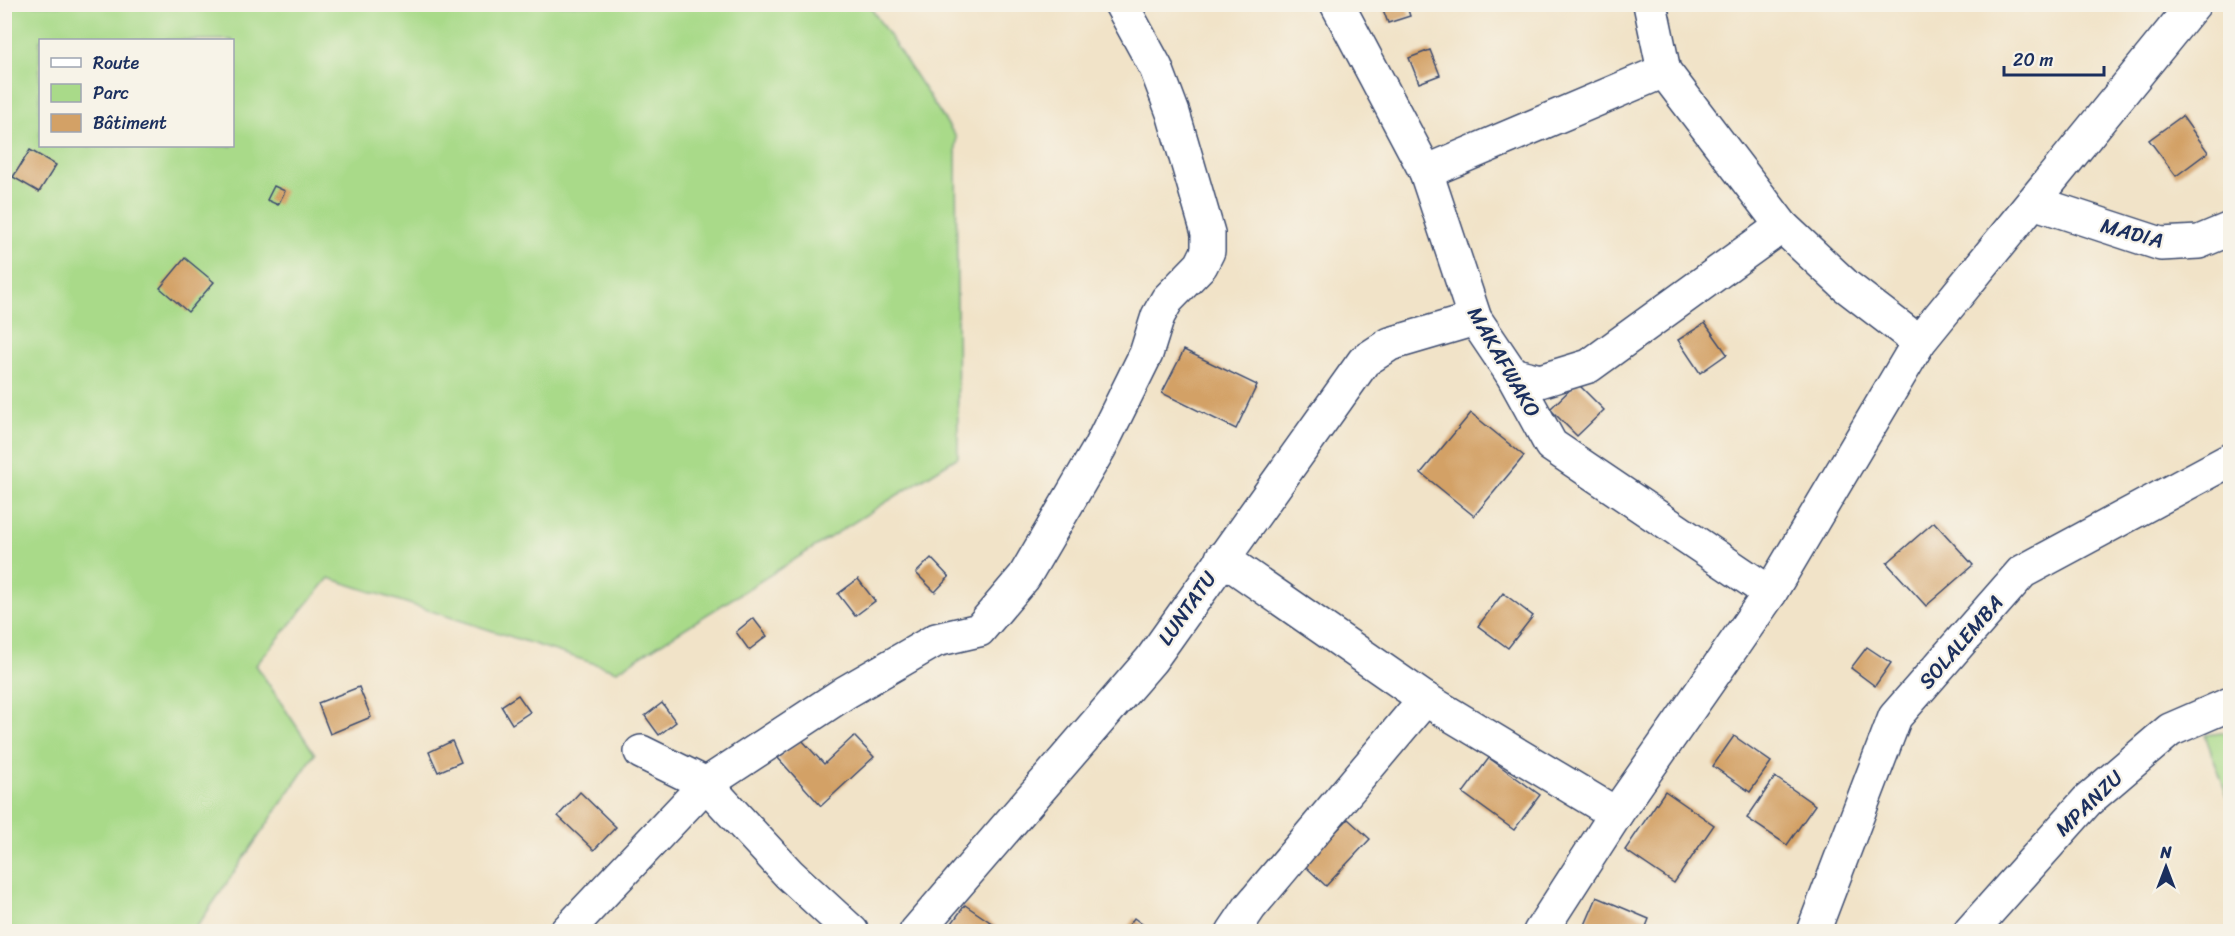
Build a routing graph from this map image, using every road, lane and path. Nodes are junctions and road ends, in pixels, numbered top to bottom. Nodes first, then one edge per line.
1 (1121, 4) edge
2 (1337, 4) edge
3 (1650, 4) edge
4 (2194, 4) edge
5 (1664, 71) junction
6 (1426, 172) junction
7 (2033, 202) junction
8 (1782, 226) junction
9 (2230, 229) edge
10 (1475, 319) junction
11 (1919, 342) junction
12 (1512, 374) junction
13 (2230, 460) edge
14 (1222, 558) junction
15 (1770, 593) junction
16 (1425, 699) junction
17 (2230, 704) edge
18 (641, 752) dead end
19 (706, 784) junction
20 (1616, 814) junction
21 (566, 932) edge
22 (852, 932) edge
23 (916, 932) edge
24 (1233, 932) edge
25 (1540, 932) edge
26 (1813, 932) edge
27 (1970, 932) edge

1 - 19 street
2 - 6 street, MAKAFWAKO
3 - 5 street
4 - 7 street
5 - 6 street
5 - 8 street
6 - 10 street, MAKAFWAKO
7 - 9 street, MADIA
7 - 11 street
8 - 11 street
8 - 12 street
10 - 12 street, MAKAFWAKO
10 - 14 street, LUNTATU
11 - 15 street
12 - 15 street, MAKAFWAKO
13 - 26 street, SOLALEMBA
14 - 16 street
14 - 23 street, LUNTATU
15 - 20 street
16 - 20 street
16 - 24 street
17 - 27 street, MPANZU
18 - 19 street
19 - 21 street
19 - 22 street
20 - 25 street

